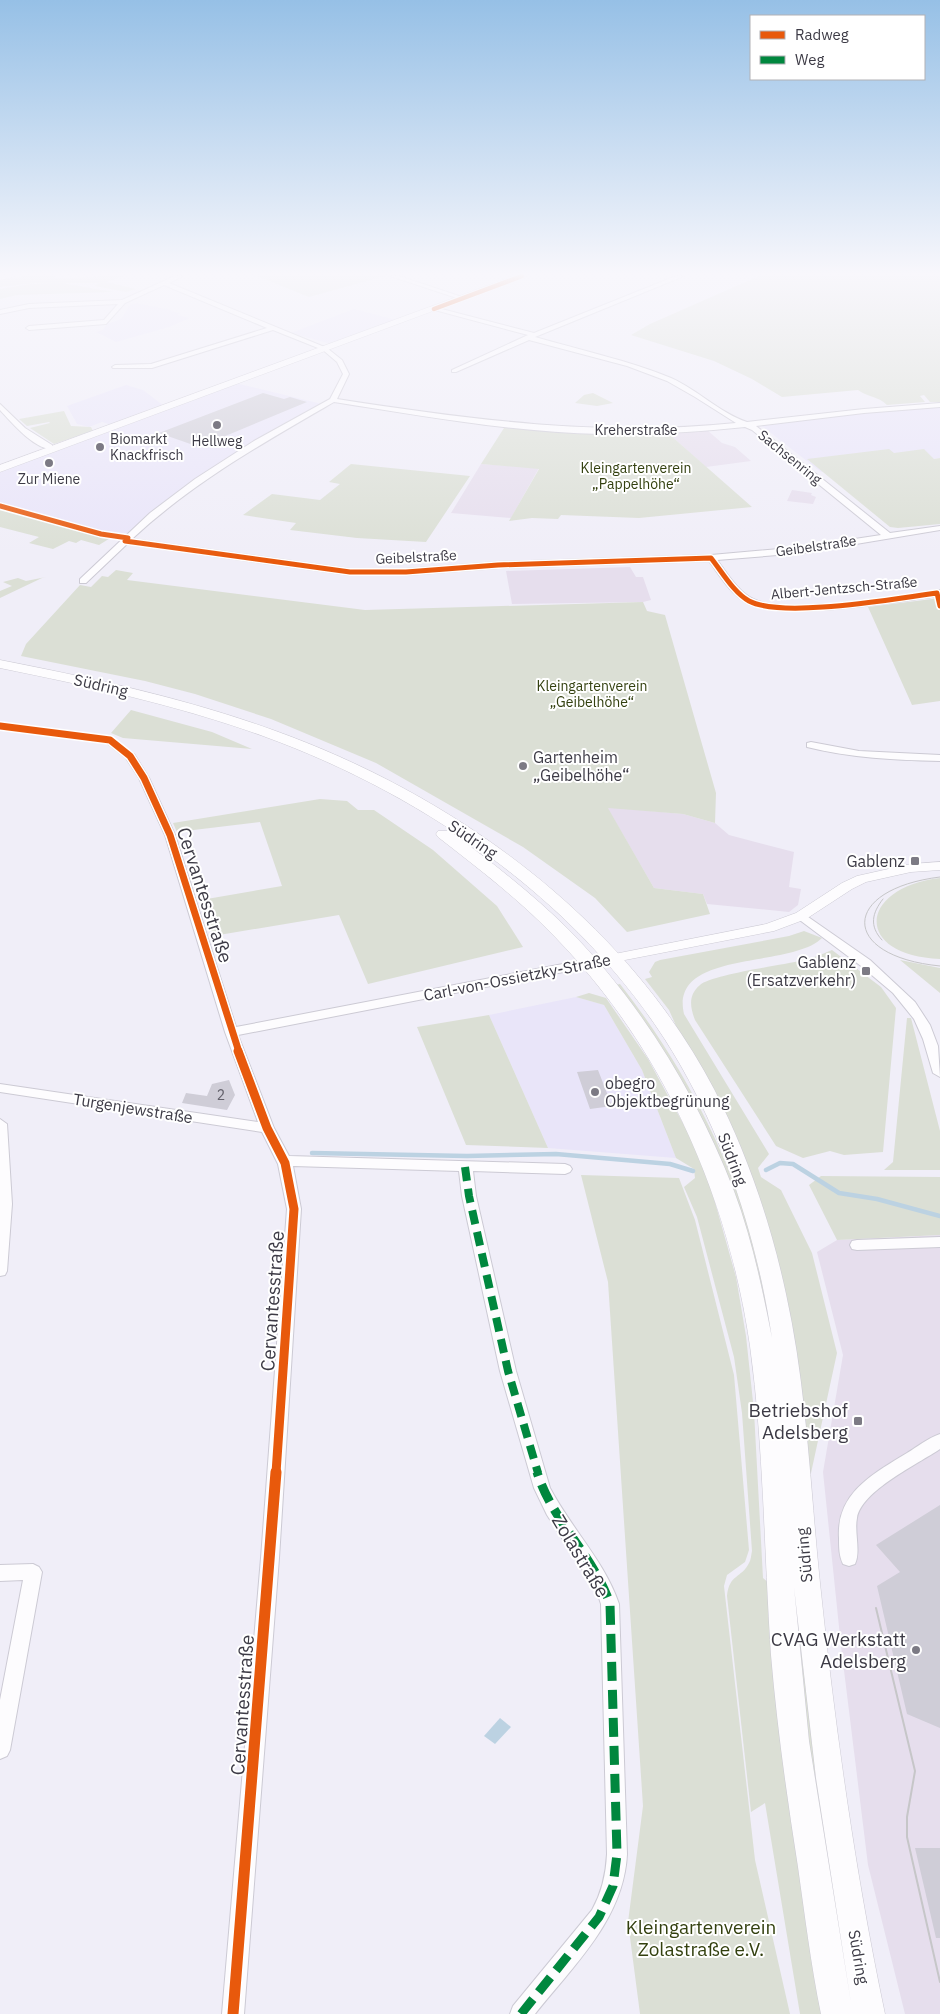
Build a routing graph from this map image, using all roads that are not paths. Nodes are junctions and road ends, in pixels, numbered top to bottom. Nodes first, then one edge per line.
1 (268, 370) edge
2 (344, 370) edge
3 (642, 370) edge
4 (333, 400) junction
5 (940, 405) edge
6 (0, 406) edge
7 (746, 423) junction
8 (48, 447) dead end
9 (0, 469) edge
10 (940, 528) edge
11 (888, 536) junction
12 (125, 541) junction
13 (711, 558) junction
14 (83, 580) dead end
15 (940, 593) edge
16 (0, 664) edge
17 (0, 671) edge
18 (0, 726) edge
19 (811, 744) dead end
20 (940, 758) edge
21 (940, 866) edge
22 (802, 916) junction
23 (600, 961) junction
24 (231, 1032) junction
25 (940, 1073) edge
26 (0, 1088) edge
27 (0, 1124) edge
28 (267, 1128) junction
29 (283, 1161) junction
30 (465, 1167) junction
31 (565, 1169) dead end
32 (940, 1242) edge
33 (857, 1245) dead end
34 (0, 1271) edge
35 (940, 1441) edge
36 (849, 1560) dead end
37 (0, 1573) edge
38 (0, 1750) edge
39 (233, 2014) edge
40 (521, 2014) edge
41 (837, 2014) edge
42 (869, 2014) edge

1 - 9 main road
2 - 4 street
3 - 7 street, Sachsenring
4 - 7 street, Kreherstraße
4 - 12 street
5 - 7 street, Kreherstraße
6 - 8 street
7 - 11 street, Sachsenring
10 - 11 street, Geibelstraße
11 - 13 street, Geibelstraße
12 - 13 street, Geibelstraße
12 - 14 street
13 - 15 street, Albert-Jentzsch-Straße
16 - 23 main road, Südring
17 - 23 main road, Südring
18 - 24 street, Cervantesstraße
19 - 20 street
21 - 22 street, Carl-von-Ossietzky-Straße
22 - 23 street, Carl-von-Ossietzky-Straße
22 - 25 street
23 - 24 street, Carl-von-Ossietzky-Straße
23 - 41 main road, Südring
23 - 42 main road, Südring
24 - 28 street, Cervantesstraße
26 - 28 street, Turgenjewstraße
27 - 34 street
28 - 29 street, Cervantesstraße
29 - 30 street
29 - 39 street, Cervantesstraße
30 - 31 street
30 - 40 street, Zolastraße
32 - 33 street
35 - 36 street
37 - 38 street

